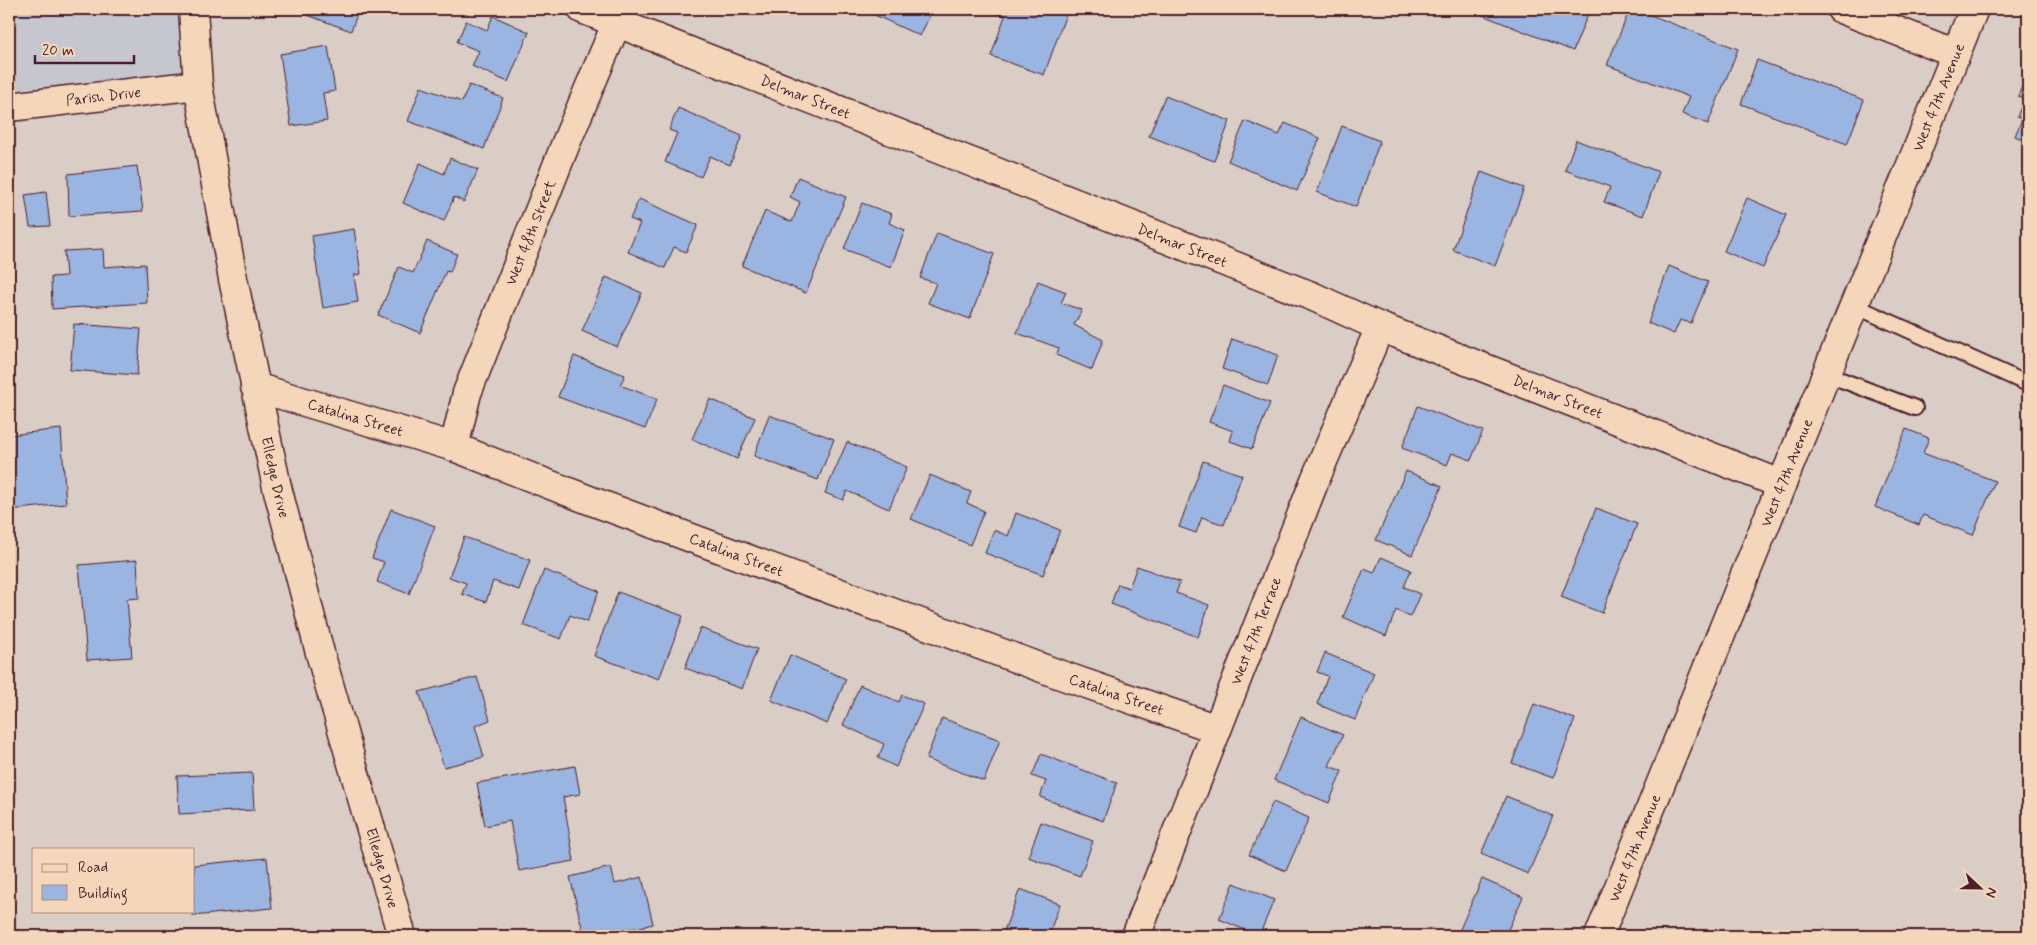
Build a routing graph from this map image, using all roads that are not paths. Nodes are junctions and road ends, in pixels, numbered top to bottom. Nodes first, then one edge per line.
1 (193, 9) edge
2 (582, 9) edge
3 (1841, 9) edge
4 (1974, 9) edge
5 (617, 22) junction
6 (1956, 54) junction
7 (198, 85) junction
8 (9, 107) edge
9 (1853, 305) junction
10 (1380, 327) junction
11 (1826, 374) junction
12 (2028, 384) edge
13 (255, 387) junction
14 (1915, 408) dead end
15 (454, 447) junction
16 (1781, 484) junction
17 (1217, 729) junction
18 (402, 936) edge
19 (1136, 936) edge
20 (1599, 936) edge

1 - 7 street, Elledge Drive
2 - 5 street, Delmar Street
3 - 6 street
4 - 6 street, West 47th Avenue
5 - 10 street, Delmar Street
5 - 15 street, West 48th Street
6 - 9 street, West 47th Avenue
7 - 8 street, Parish Drive
7 - 13 street, Elledge Drive
9 - 11 street, West 47th Avenue
9 - 12 lane
10 - 16 street, Delmar Street
10 - 17 street, West 47th Terrace
11 - 14 lane
11 - 16 street, West 47th Avenue
13 - 15 street, Catalina Street
13 - 18 street, Elledge Drive
15 - 17 street, Catalina Street
16 - 20 street, West 47th Avenue
17 - 19 street, West 47th Terrace

